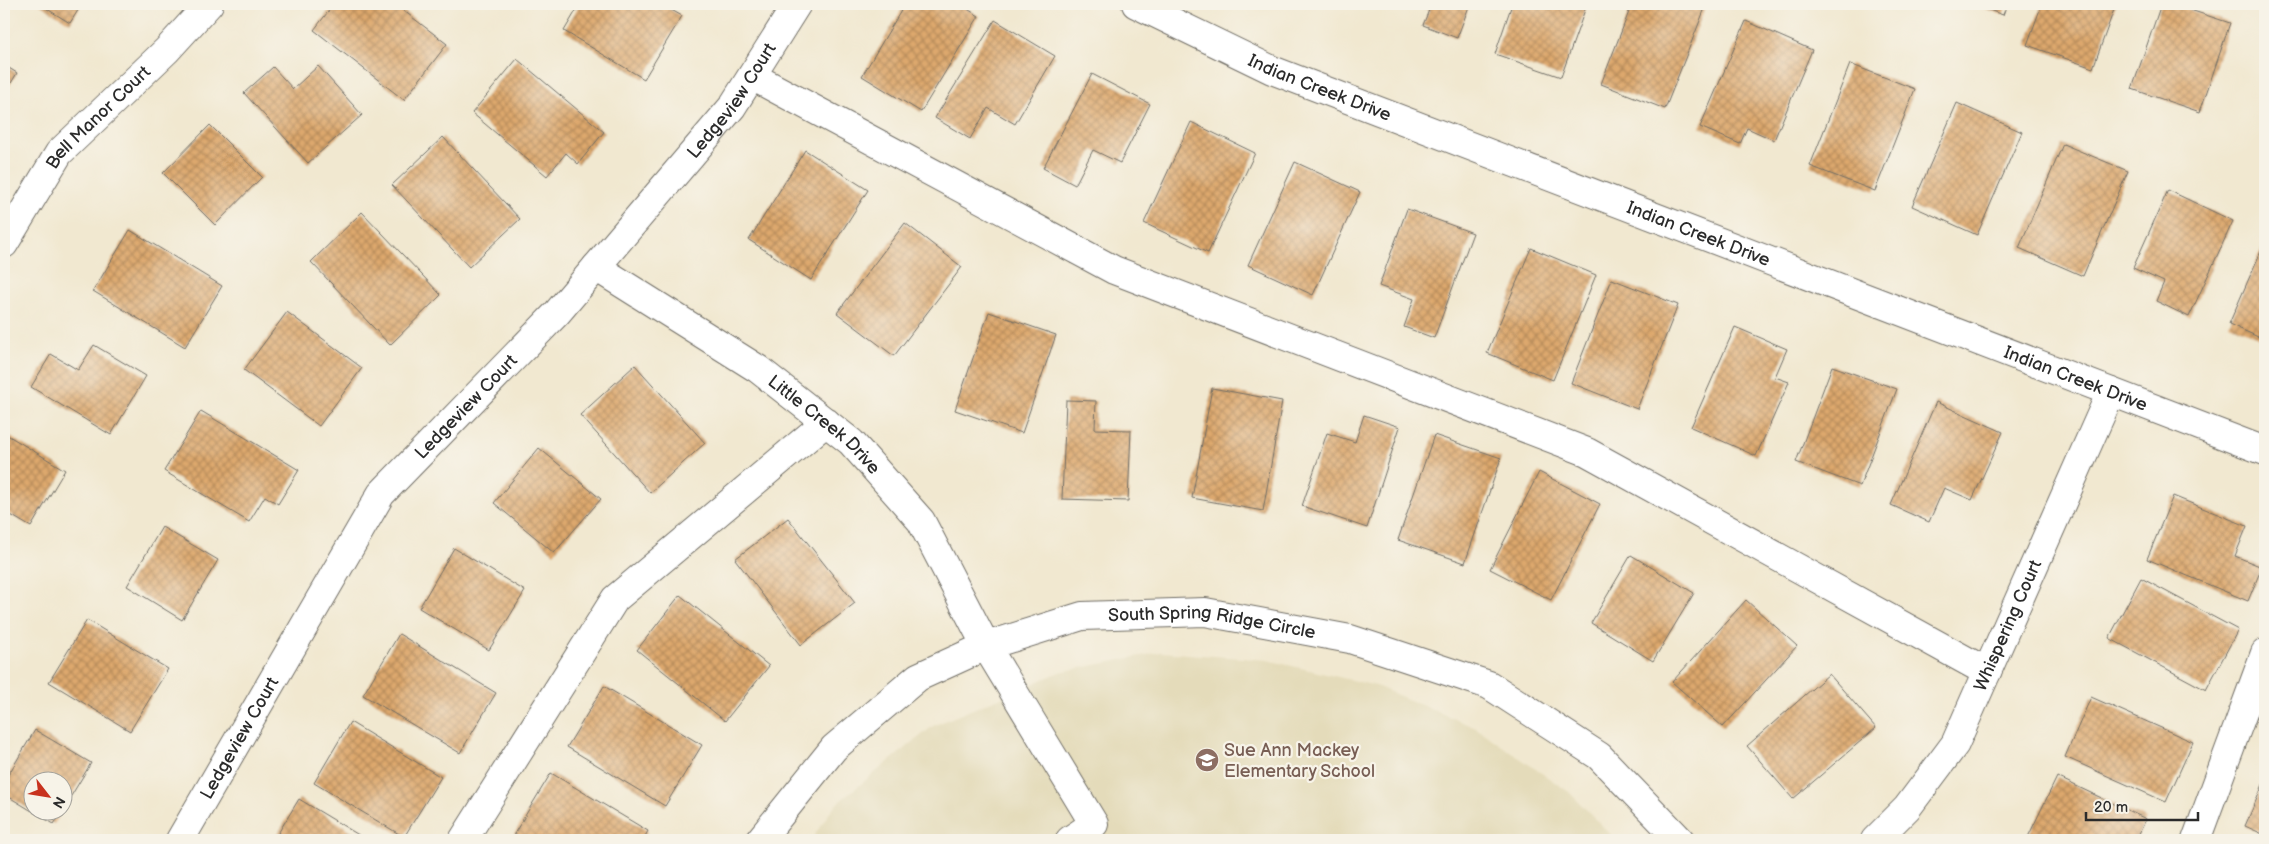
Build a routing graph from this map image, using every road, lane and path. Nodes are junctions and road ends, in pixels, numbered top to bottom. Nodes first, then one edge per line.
1 (209, 4) edge
2 (797, 4) edge
3 (1136, 4) edge
4 (752, 76) junction
5 (4, 244) edge
6 (596, 267) junction
7 (2111, 392) junction
8 (826, 422) junction
9 (2265, 451) edge
10 (986, 646) junction
11 (2265, 653) edge
12 (1986, 672) junction
13 (180, 840) edge
14 (463, 840) edge
15 (760, 840) edge
16 (1070, 840) edge
17 (1680, 840) edge
18 (1874, 840) edge
19 (2196, 840) edge

1 - 5 street, Bell Manor Court
2 - 4 street, Ledgeview Court
3 - 7 street, Indian Creek Drive
4 - 6 street, Ledgeview Court
4 - 12 street
6 - 8 street, Little Creek Drive
6 - 13 street, Ledgeview Court
7 - 9 street, Indian Creek Drive
7 - 12 street, Whispering Court
8 - 10 street, Little Creek Drive
8 - 14 street
10 - 15 street, South Spring Ridge Circle
10 - 16 street, Little Creek Drive
10 - 17 street, South Spring Ridge Circle
11 - 19 street
12 - 18 street, Whispering Court

